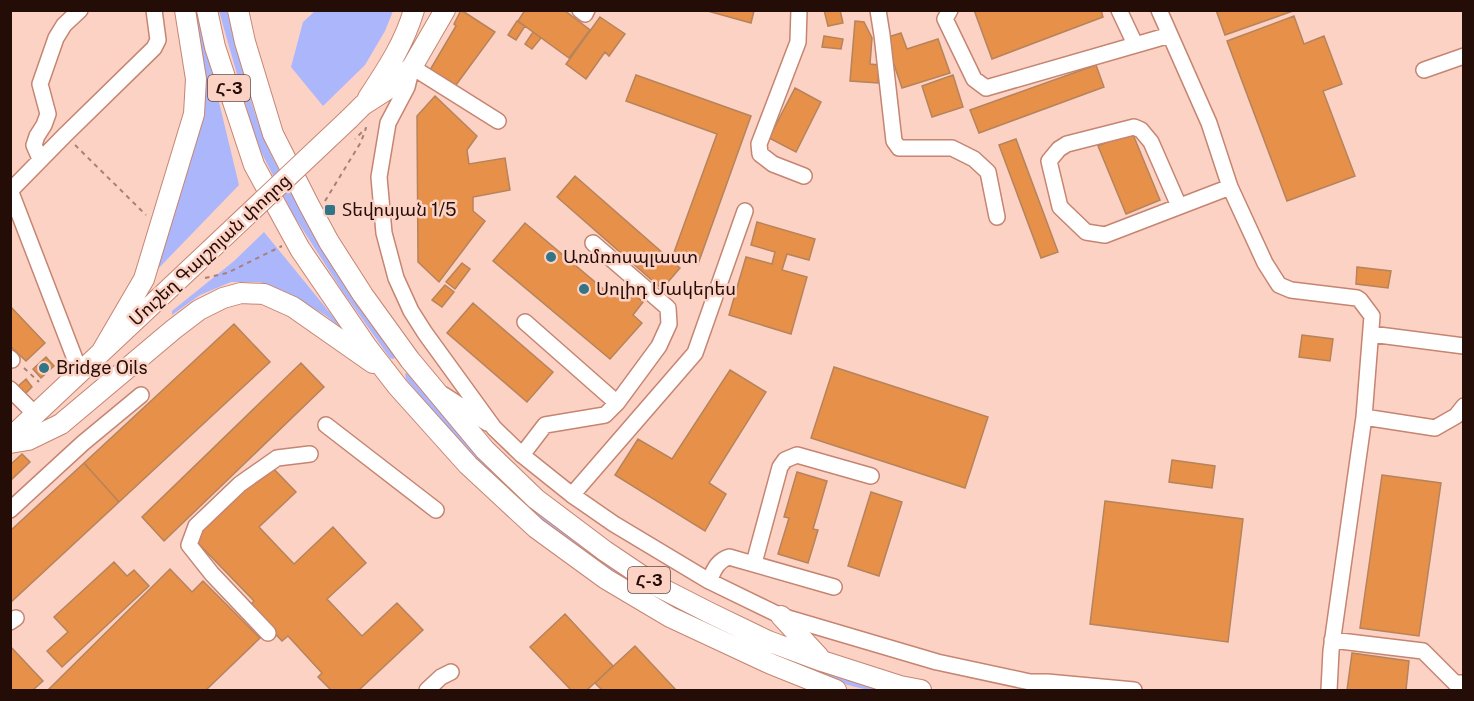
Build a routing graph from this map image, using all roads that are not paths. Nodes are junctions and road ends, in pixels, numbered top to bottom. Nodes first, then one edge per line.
1 (80, 10) edge
2 (154, 10) edge
3 (185, 10) edge
4 (207, 10) edge
5 (238, 10) edge
6 (414, 10) edge
7 (445, 10) edge
8 (580, 10) edge
9 (587, 10) edge
10 (799, 10) edge
11 (878, 10) edge
12 (950, 10) edge
13 (1119, 10) edge
14 (1159, 10) edge
15 (1170, 35) junction
16 (1136, 44) junction
17 (1464, 56) edge
18 (412, 67) junction
19 (1424, 70) dead end
20 (363, 105) junction
21 (498, 121) dead end
22 (40, 159) junction
23 (804, 176) dead end
24 (1230, 187) junction
25 (11, 190) edge
26 (1179, 207) junction
27 (745, 211) dead end
28 (997, 217) dead end
29 (593, 243) dead end
30 (525, 322) dead end
31 (1371, 334) junction
32 (1464, 346) edge
33 (102, 351) junction
34 (410, 360) junction
35 (80, 372) junction
36 (388, 374) junction
37 (430, 386) junction
38 (10, 389) edge
39 (141, 395) dead end
40 (617, 403) junction
41 (1464, 406) edge
42 (35, 414) junction
43 (1364, 417) junction
44 (326, 424) dead end
45 (494, 428) junction
46 (10, 438) edge
47 (10, 442) edge
48 (310, 454) dead end
49 (522, 455) junction
50 (871, 476) dead end
51 (572, 495) junction
52 (10, 510) edge
53 (436, 510) dead end
54 (754, 563) junction
55 (709, 581) junction
56 (834, 587) dead end
57 (781, 616) junction
58 (268, 633) dead end
59 (1332, 640) junction
60 (822, 661) junction
61 (451, 672) dead end
62 (1464, 683) edge
63 (427, 690) edge
64 (836, 690) edge
65 (921, 690) edge
66 (1134, 690) edge
67 (1329, 690) edge

1 - 22 street
2 - 22 street
3 - 33 main road
4 - 36 main road, Հ-3
5 - 34 main road, Հ-3
6 - 20 main road
7 - 18 main road, Մուշեղ Գալշոյան փողոց
8 - 9 street
10 - 23 street
11 - 28 street
12 - 16 street
13 - 16 street
14 - 15 street
15 - 16 street
15 - 24 street
17 - 19 street
18 - 20 main road, Մուշեղ Գալշոյան փողոց
18 - 21 street
18 - 45 street
20 - 33 main road, Մուշեղ Գալշոյան փողոց, bridge
22 - 25 street
24 - 26 street
24 - 31 street
25 - 35 street
26 - 26 street
27 - 51 street
29 - 40 street
30 - 40 street
31 - 32 street
31 - 43 street
33 - 35 main road, Մուշեղ Գալշոյան փողոց
34 - 36 street
34 - 37 main road, Հ-3
35 - 42 main road, Մուշեղ Գալշոյան փողոց
36 - 47 main road
36 - 64 main road, Հ-3
37 - 45 street
37 - 60 main road, Հ-3
38 - 42 street
39 - 52 street
40 - 49 street
41 - 43 street
42 - 46 main road, Մուշեղ Գալշոյան փողոց
43 - 59 street
44 - 53 street
45 - 49 street
48 - 58 street
49 - 51 street
50 - 54 street
51 - 55 street
54 - 55 street
54 - 56 street
55 - 57 street
57 - 60 main road
57 - 66 street
59 - 62 street
59 - 67 street
60 - 65 main road, Հ-3
61 - 63 street

